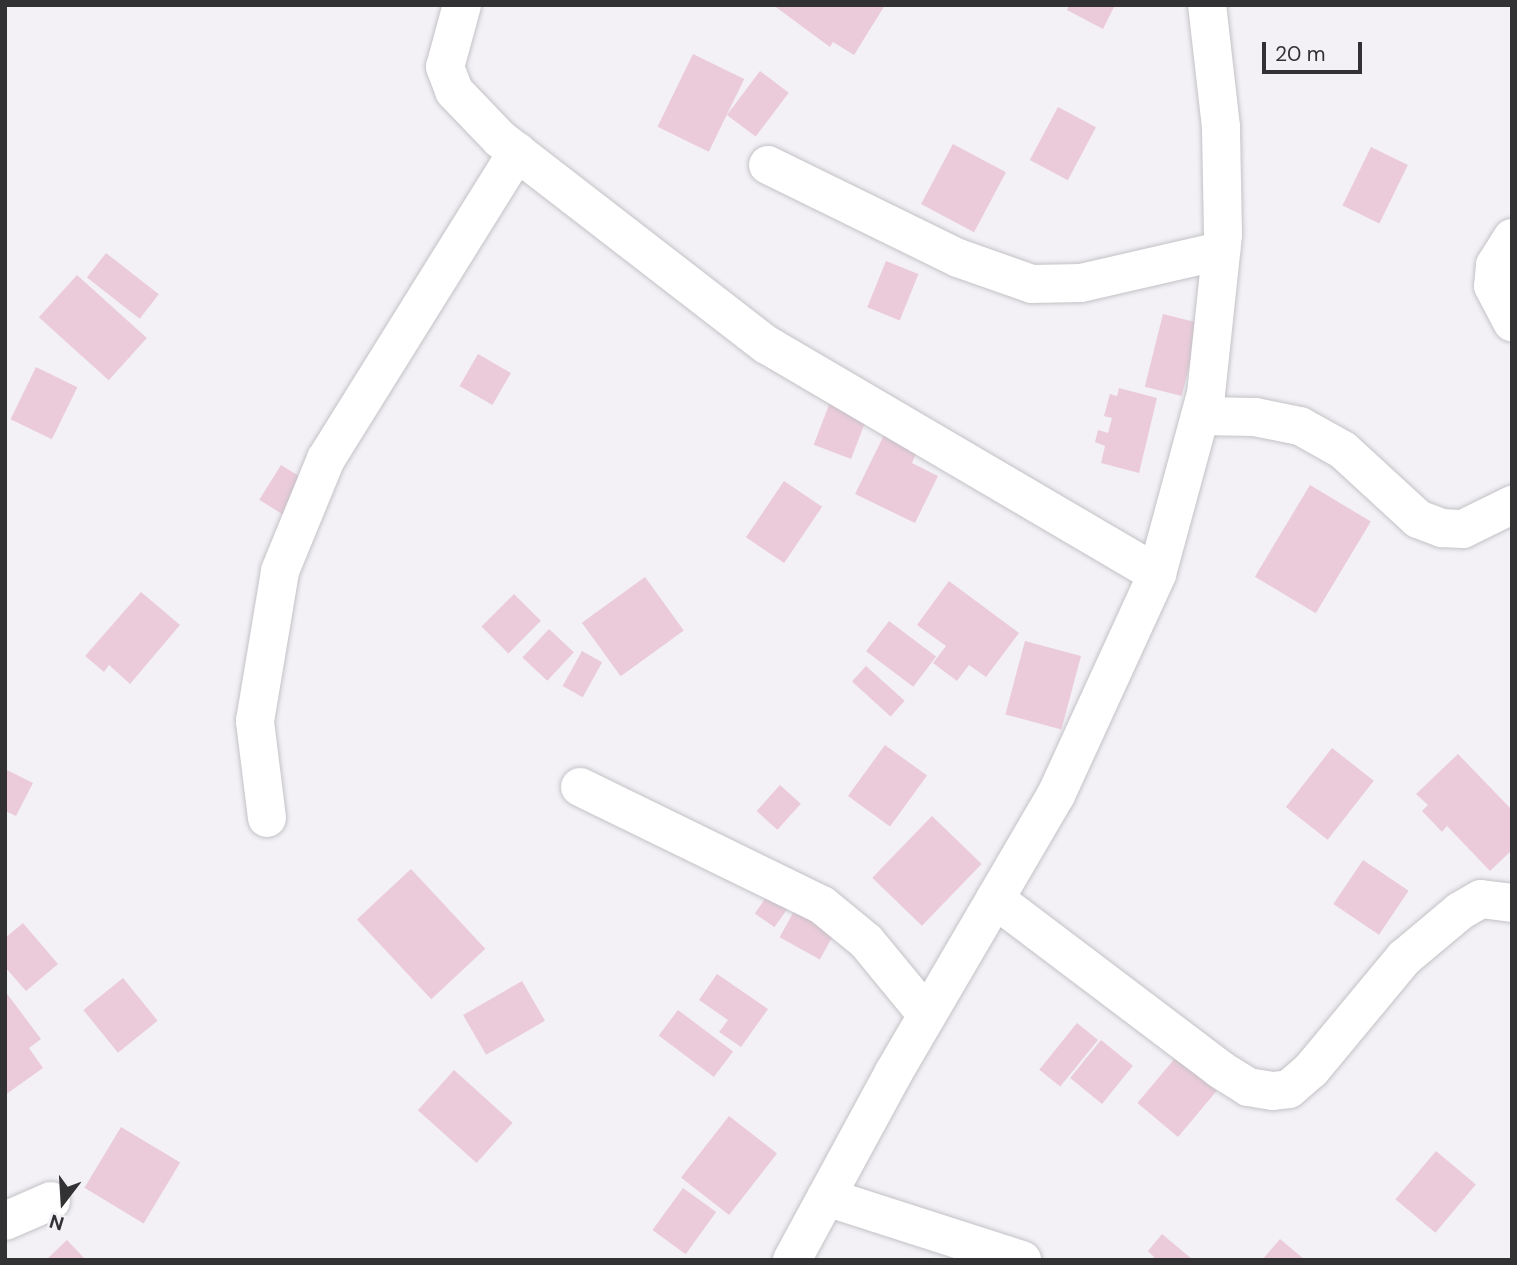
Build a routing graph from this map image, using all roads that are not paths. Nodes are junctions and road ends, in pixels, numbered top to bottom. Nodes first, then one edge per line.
1 (461, 5) edge
2 (1207, 5) edge
3 (517, 152) junction
4 (768, 165) dead end
5 (1512, 238) edge
6 (1221, 251) junction
7 (1512, 322) edge
8 (1200, 416) junction
9 (1512, 505) edge
10 (1157, 574) junction
11 (580, 787) dead end
12 (267, 818) dead end
13 (995, 899) junction
14 (1512, 903) edge
15 (927, 1015) junction
16 (826, 1197) junction
17 (51, 1201) dead end
18 (5, 1221) edge
19 (792, 1260) edge
20 (1022, 1260) edge

1 - 3 street
2 - 6 street
3 - 10 street
3 - 12 street
4 - 6 street
5 - 7 street
6 - 8 street
8 - 9 street
8 - 10 street
10 - 13 street
11 - 15 street
13 - 14 street
13 - 15 street
15 - 16 street
16 - 19 street
16 - 20 street
17 - 18 street

